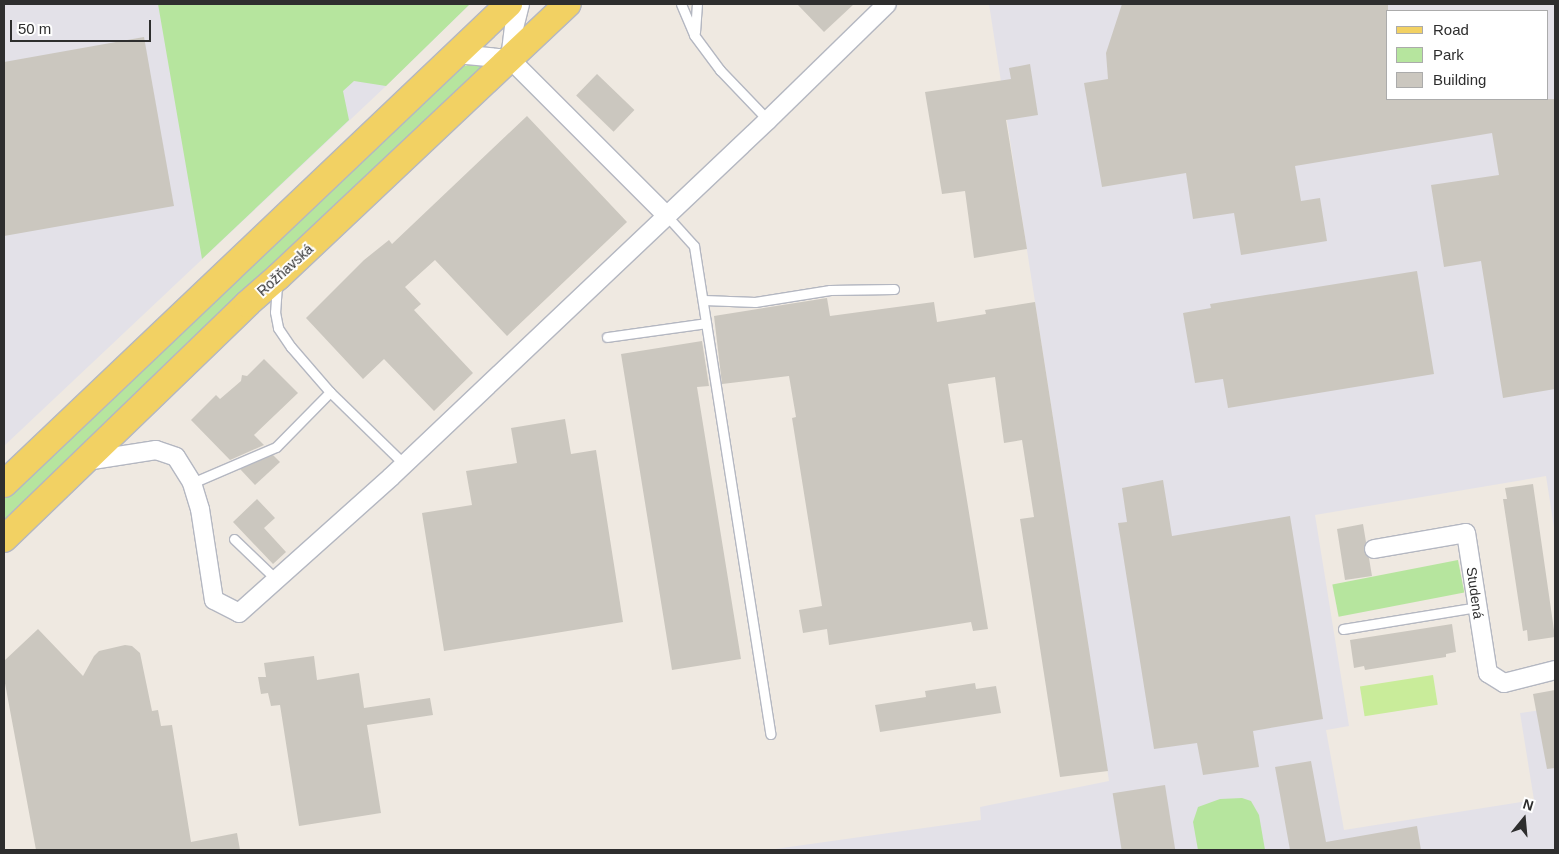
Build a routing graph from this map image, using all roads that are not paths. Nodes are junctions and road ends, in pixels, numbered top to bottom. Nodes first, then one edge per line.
1 (509, 4) edge
2 (520, 4) edge
3 (568, 4) edge
4 (697, 4) edge
5 (886, 4) edge
6 (682, 7) edge
7 (694, 35) junction
8 (456, 54) junction
9 (510, 59) junction
10 (768, 120) junction
11 (667, 216) junction
12 (278, 277) junction
13 (894, 289) dead end
14 (704, 300) junction
15 (706, 322) junction
16 (607, 336) dead end
17 (330, 392) junction
18 (85, 461) junction
19 (404, 464) junction
20 (192, 483) junction
21 (4, 484) edge
22 (4, 539) edge
23 (234, 539) dead end
24 (1374, 549) dead end
25 (278, 581) junction
26 (1478, 607) junction
27 (1343, 629) dead end
28 (1555, 670) edge
29 (770, 734) dead end

1 - 8 main road
2 - 9 street
3 - 9 main road, Rožňavská
4 - 7 lane
5 - 10 street
6 - 7 lane
7 - 10 lane
8 - 9 street
8 - 21 main road
9 - 11 street
9 - 12 main road, Rožňavská
10 - 11 street
11 - 14 lane
11 - 19 street
12 - 17 lane
12 - 18 main road, Rožňavská
13 - 14 lane
14 - 15 lane
15 - 16 lane
15 - 29 lane
17 - 19 lane
17 - 20 lane
18 - 20 street
18 - 22 main road, Rožňavská
19 - 25 street
20 - 25 street
23 - 25 lane
24 - 26 street, Studená
26 - 27 lane
26 - 28 street, Studená

